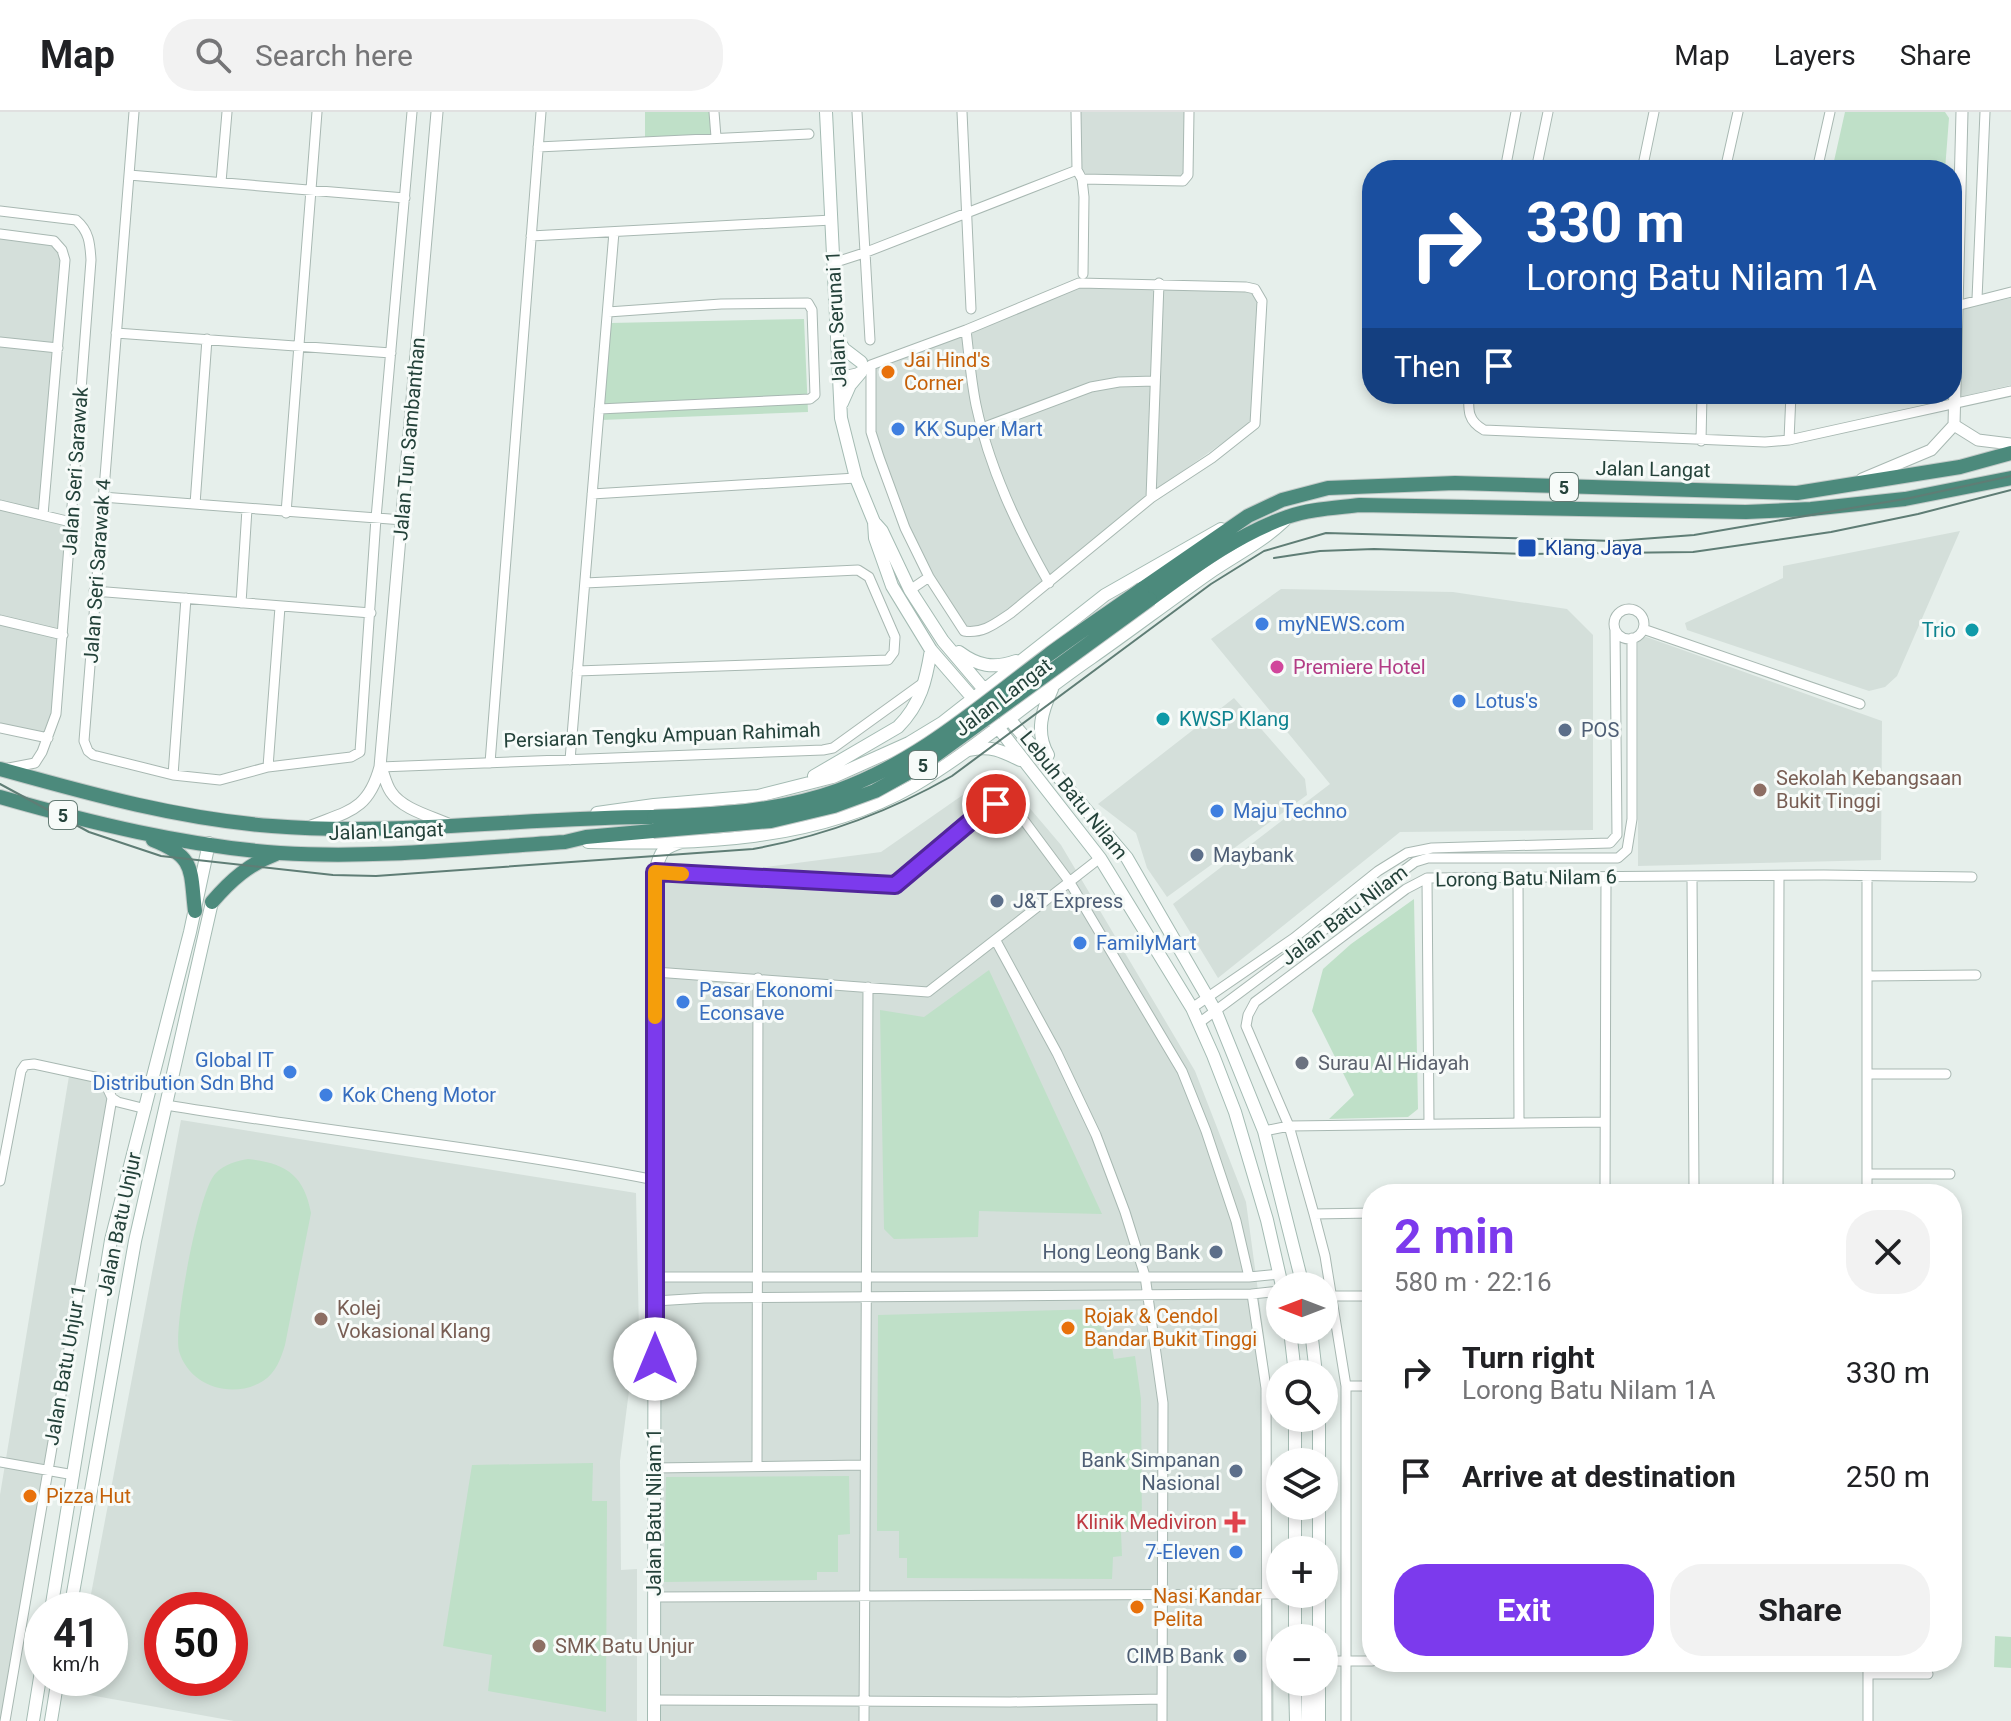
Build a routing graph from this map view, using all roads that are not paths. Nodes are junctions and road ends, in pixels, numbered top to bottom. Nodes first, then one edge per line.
1 (134, 112) edge
2 (227, 112) edge
3 (317, 112) edge
4 (412, 112) edge
5 (437, 112) edge
6 (541, 112) edge
7 (714, 112) edge
8 (826, 112) edge
9 (857, 112) edge
10 (962, 112) edge
11 (1076, 112) edge
12 (1189, 112) edge
13 (1516, 112) edge
14 (1548, 112) edge
15 (1654, 112) edge
16 (1738, 112) edge
17 (1830, 112) edge
18 (1962, 112) edge
19 (1985, 112) edge
20 (809, 134) dead end
21 (716, 137) junction
22 (538, 147) junction
23 (1507, 160) edge
24 (1538, 160) edge
25 (1644, 160) edge
26 (1727, 160) edge
27 (1819, 160) edge
28 (1959, 160) edge
29 (1079, 174) junction
30 (129, 175) junction
31 (221, 182) junction
32 (310, 191) junction
33 (405, 198) junction
34 (0, 211) edge
35 (967, 212) junction
36 (832, 220) junction
37 (614, 232) junction
38 (0, 234) edge
39 (531, 236) junction
40 (864, 253) junction
41 (833, 263) junction
42 (1083, 274) dead end
43 (1159, 283) junction
44 (2011, 292) edge
45 (1977, 299) junction
46 (1962, 304) edge
47 (971, 309) dead end
48 (608, 312) junction
49 (966, 330) junction
50 (116, 333) junction
51 (837, 338) junction
52 (207, 339) junction
53 (870, 340) dead end
54 (0, 342) edge
55 (299, 346) junction
56 (58, 348) junction
57 (391, 353) junction
58 (864, 366) junction
59 (838, 371) junction
60 (1155, 381) junction
61 (2011, 391) edge
62 (1962, 403) edge
63 (1468, 404) edge
64 (1702, 404) edge
65 (1791, 404) edge
66 (1957, 404) edge
67 (841, 405) junction
68 (1953, 405) junction
69 (599, 409) junction
70 (1954, 425) junction
71 (982, 428) junction
72 (1789, 440) junction
73 (1701, 441) junction
74 (2011, 444) edge
75 (2011, 453) edge
76 (856, 478) junction
77 (2011, 478) edge
78 (1843, 487) junction
79 (592, 494) junction
80 (102, 497) junction
81 (1151, 498) junction
82 (195, 504) junction
83 (0, 505) edge
84 (247, 509) junction
85 (286, 513) junction
86 (43, 515) junction
87 (1248, 516) junction
88 (1289, 516) junction
89 (376, 518) junction
90 (403, 520) junction
91 (71, 522) junction
92 (874, 522) junction
93 (929, 577) junction
94 (585, 583) junction
95 (1049, 583) junction
96 (910, 590) junction
97 (94, 591) junction
98 (1146, 594) junction
99 (186, 598) junction
100 (241, 603) junction
101 (280, 607) junction
102 (371, 613) junction
103 (0, 620) edge
104 (1643, 629) junction
105 (1615, 630) junction
106 (63, 635) junction
107 (1049, 638) junction
108 (1632, 638) junction
109 (943, 641) junction
110 (931, 650) junction
111 (1023, 658) junction
112 (577, 671) junction
113 (1067, 674) junction
114 (925, 682) junction
115 (1053, 686) junction
116 (985, 690) junction
117 (971, 699) junction
118 (1860, 704) dead end
119 (1010, 717) junction
120 (997, 726) junction
121 (0, 728) edge
122 (48, 738) junction
123 (909, 743) junction
124 (963, 751) junction
125 (570, 760) junction
126 (490, 763) junction
127 (1026, 764) junction
128 (268, 767) junction
129 (380, 767) junction
130 (0, 768) edge
131 (1057, 773) junction
132 (931, 774) junction
133 (173, 775) junction
134 (794, 787) junction
135 (0, 797) edge
136 (579, 817) junction
137 (213, 820) junction
138 (448, 824) junction
139 (653, 824) junction
140 (308, 828) junction
141 (128, 830) junction
142 (1615, 839) junction
143 (684, 841) junction
144 (565, 842) junction
145 (209, 843) junction
146 (623, 843) junction
147 (1627, 850) junction
148 (280, 853) junction
149 (1100, 858) junction
150 (655, 872) junction
151 (1692, 876) junction
152 (1779, 876) junction
153 (1518, 877) junction
154 (1867, 877) junction
155 (1972, 877) dead end
156 (1427, 878) junction
157 (1606, 878) junction
158 (1069, 881) junction
159 (212, 902) joint
160 (195, 911) junction
161 (1331, 924) junction
162 (1351, 929) junction
163 (996, 941) junction
164 (655, 972) junction
165 (1976, 975) dead end
166 (1867, 976) junction
167 (758, 978) junction
168 (868, 987) junction
169 (1208, 997) junction
170 (1192, 1008) junction
171 (1216, 1012) junction
172 (1199, 1023) junction
173 (1867, 1074) junction
174 (1946, 1074) dead end
175 (112, 1098) junction
176 (166, 1105) junction
177 (146, 1109) junction
178 (1605, 1122) junction
179 (1519, 1123) junction
180 (1429, 1124) junction
181 (1289, 1126) junction
182 (1264, 1131) junction
183 (1867, 1174) junction
184 (1950, 1174) dead end
185 (655, 1180) junction
186 (0, 1181) edge
187 (1605, 1184) edge
188 (1694, 1184) edge
189 (1778, 1184) edge
190 (1867, 1184) edge
191 (1362, 1213) edge
192 (1314, 1214) junction
193 (1296, 1258) junction
194 (1278, 1272) edge
195 (1294, 1272) edge
196 (1300, 1272) edge
197 (1327, 1272) edge
198 (866, 1276) junction
199 (1145, 1276) junction
200 (655, 1277) junction
201 (757, 1277) junction
202 (1249, 1277) junction
203 (1266, 1281) edge
204 (1266, 1289) edge
205 (1252, 1294) junction
206 (1148, 1295) junction
207 (1338, 1296) edge
208 (1362, 1296) edge
209 (757, 1298) junction
210 (866, 1298) junction
211 (655, 1301) junction
212 (1338, 1335) edge
213 (1346, 1386) junction
214 (1362, 1386) edge
215 (96, 1459) junction
216 (0, 1462) edge
217 (757, 1465) junction
218 (865, 1465) junction
219 (654, 1468) junction
220 (47, 1470) junction
221 (74, 1475) junction
222 (1267, 1536) edge
223 (54, 1592) edge
224 (73, 1592) edge
225 (1163, 1594) junction
226 (864, 1596) junction
227 (1266, 1596) edge
228 (654, 1597) junction
229 (1268, 1608) edge
230 (1338, 1661) edge
231 (1347, 1661) junction
232 (1362, 1661) edge
233 (1868, 1674) joint
234 (1928, 1674) dead end
235 (37, 1696) edge
236 (55, 1696) edge
237 (1295, 1696) edge
238 (1308, 1696) edge
239 (1319, 1696) edge
240 (1162, 1699) junction
241 (654, 1700) junction
242 (864, 1701) junction
243 (5, 1721) edge
244 (33, 1721) edge
245 (51, 1721) edge
246 (654, 1721) edge
247 (864, 1721) edge
248 (1162, 1721) edge
249 (1267, 1721) edge
250 (1296, 1721) edge
251 (1308, 1721) edge
252 (1319, 1721) edge
253 (1346, 1721) edge
254 (1868, 1721) edge

1 - 30 street, Jalan Seri Sarawak 4
2 - 31 street
3 - 32 street
4 - 33 street
5 - 90 street, Jalan Tun Sambanthan
6 - 22 street
7 - 21 street
8 - 36 main road, Jalan Serunai 1
9 - 40 street, Jalan Serunai 1
10 - 35 street
11 - 29 street
12 - 29 street
13 - 23 street
14 - 24 street
15 - 25 street
16 - 26 street
17 - 27 street
18 - 28 street
19 - 45 street
20 - 21 street
21 - 22 street
22 - 39 street
29 - 35 street
29 - 42 street
30 - 31 street
30 - 50 street, Jalan Seri Sarawak 4
31 - 32 street
32 - 33 street
32 - 55 street
33 - 57 street
34 - 91 street, Jalan Seri Sarawak
35 - 40 street
35 - 47 street
36 - 37 street
36 - 41 main road, Jalan Serunai 1
37 - 39 street
37 - 48 street
38 - 56 street
39 - 126 street
40 - 41 street
40 - 53 street, Jalan Serunai 1
41 - 51 main road, Jalan Serunai 1
43 - 49 street
43 - 60 street
43 - 81 street
44 - 45 street
45 - 46 street
48 - 69 street
48 - 69 street
49 - 58 street
49 - 71 street
50 - 52 street
50 - 80 street, Jalan Seri Sarawak 4
51 - 58 main road
51 - 59 main road, Jalan Serunai 1
52 - 55 street
52 - 82 street
54 - 56 street
55 - 57 street
55 - 85 street
56 - 86 street
57 - 89 street
58 - 59 street
58 - 67 main road
58 - 93 street
59 - 67 main road, Jalan Serunai 1
60 - 71 street
60 - 81 street
61 - 62 street
63 - 73 street
64 - 73 street
65 - 72 street
66 - 68 street
67 - 76 main road, Jalan Serunai 1
68 - 70 street
68 - 72 street
69 - 79 street
70 - 74 street
70 - 78 street
71 - 95 street
72 - 73 street
75 - 78 highway, Jalan Langat / 5
76 - 79 street
76 - 92 main road, Jalan Serunai 1
77 - 88 highway, Jalan Langat / 5
78 - 87 highway, Jalan Langat / 5
79 - 94 street
80 - 82 street
80 - 97 street, Jalan Seri Sarawak 4
81 - 95 street
82 - 84 street
83 - 86 street
84 - 85 street
84 - 100 street
85 - 89 street
86 - 91 street
87 - 98 highway, Jalan Langat / 5
87 - 107 main road, Jalan Langat / 5
88 - 98 highway, Jalan Langat / 5
88 - 113 main road, Jalan Langat / 5
89 - 90 street
89 - 102 street
90 - 129 street, Jalan Tun Sambanthan
91 - 106 street, Jalan Seri Sarawak
92 - 96 main road, Lebuh Batu Nilam
92 - 110 main road, Lebuh Batu Nilam
93 - 95 street
93 - 96 street
94 - 112 street
94 - 112 street
96 - 109 main road, Lebuh Batu Nilam
97 - 99 street
97 - 133 street, Jalan Seri Sarawak 4
98 - 139 highway, Jalan Langat / 5, bridge
99 - 100 street
99 - 133 street
100 - 101 street
101 - 102 street
101 - 128 street
102 - 128 street, Jalan Seri Sarawak 4
103 - 106 street
104 - 105 street
104 - 108 street
104 - 118 street
105 - 108 street
105 - 142 street
106 - 122 street, Jalan Seri Sarawak
107 - 111 main road, Jalan Langat / 5
107 - 113 main road
108 - 147 street
109 - 111 main road
109 - 116 main road, Lebuh Batu Nilam
110 - 114 main road
110 - 117 main road, Lebuh Batu Nilam
111 - 116 main road, Jalan Langat / 5
112 - 125 street
113 - 115 main road, Jalan Langat / 5
114 - 125 street, Persiaran Tengku Ampuan Rahimah
114 - 134 main road
115 - 119 main road, Jalan Langat / 5
115 - 131 main road
116 - 117 main road, Jalan Langat / 5
116 - 119 main road, Lebuh Batu Nilam
117 - 120 main road, Lebuh Batu Nilam
117 - 123 main road, Jalan Langat / 5
119 - 120 main road, Jalan Langat / 5
119 - 131 main road, Lebuh Batu Nilam
120 - 124 main road, Jalan Langat / 5
120 - 127 main road, Lebuh Batu Nilam
121 - 122 street
122 - 130 street, Jalan Seri Sarawak
123 - 132 main road
123 - 134 main road, Jalan Langat / 5
124 - 127 main road
124 - 132 main road, Jalan Langat / 5
125 - 126 street, Persiaran Tengku Ampuan Rahimah
126 - 129 street, Persiaran Tengku Ampuan Rahimah
127 - 149 main road, Lebuh Batu Nilam
128 - 133 street, Jalan Seri Sarawak 4
129 - 138 street
129 - 140 street, Jalan Tun Sambanthan
130 - 137 highway, 5
131 - 169 main road, Lebuh Batu Nilam
132 - 143 main road, Jalan Langat / 5
134 - 136 main road, Jalan Langat / 5
135 - 141 highway, 5
136 - 138 highway, Jalan Langat / 5
136 - 139 highway, Jalan Langat / 5
137 - 140 highway, 5
137 - 145 highway
138 - 140 highway, 5
139 - 144 highway, Jalan Langat / 5
141 - 145 highway, 5
141 - 160 highway
142 - 147 street
142 - 169 street, Jalan Batu Nilam
143 - 146 main road, Jalan Langat / 5
143 - 150 main road
144 - 146 main road, Jalan Langat / 5
144 - 148 highway, Jalan Langat / 5
145 - 148 highway, Jalan Langat / 5
145 - 160 main road, Jalan Batu Unjur
146 - 150 main road
147 - 161 street, Jalan Batu Nilam
148 - 159 highway
149 - 158 street
149 - 170 main road, Lebuh Batu Nilam
150 - 158 street
150 - 164 main road, Jalan Batu Nilam 1
151 - 152 street, Lorong Batu Nilam 6
151 - 157 street, Lorong Batu Nilam 6
151 - 188 street
152 - 154 street, Lorong Batu Nilam 6
152 - 189 street
153 - 156 street, Lorong Batu Nilam 6
153 - 157 street, Lorong Batu Nilam 6
153 - 179 street
154 - 155 street, Lorong Batu Nilam 6
154 - 166 street
156 - 162 street, Lorong Batu Nilam 6
156 - 180 street
157 - 178 street
158 - 163 street
158 - 202 street
159 - 176 main road, Jalan Batu Unjur
160 - 177 main road, Jalan Batu Unjur
161 - 162 street
161 - 171 street, Jalan Batu Nilam
162 - 181 street, Lorong Batu Nilam 6
163 - 168 street
163 - 199 street
164 - 167 street
164 - 185 main road, Jalan Batu Nilam 1
165 - 166 street
166 - 173 street
167 - 168 street
167 - 201 street
168 - 198 street
169 - 170 street, Jalan Batu Nilam
169 - 171 main road, Lebuh Batu Nilam
170 - 172 main road, Lebuh Batu Nilam
171 - 172 street, Jalan Batu Nilam
171 - 182 main road, Lebuh Batu Nilam
172 - 194 main road, Lebuh Batu Nilam
173 - 174 street
173 - 183 street
175 - 177 street
175 - 186 street
175 - 220 street, Jalan Batu Unjur 1
176 - 185 street
176 - 215 main road, Jalan Batu Unjur
177 - 221 main road, Jalan Batu Unjur
178 - 179 street
178 - 187 street
179 - 180 street
180 - 181 street
181 - 182 street
181 - 192 street
182 - 193 main road, Lebuh Batu Nilam
183 - 184 street
183 - 190 street
185 - 200 main road, Jalan Batu Nilam 1
191 - 192 street
192 - 197 street
193 - 195 main road
193 - 196 main road, Lebuh Batu Nilam
198 - 199 street
198 - 201 street
198 - 210 street
199 - 202 street
199 - 206 street
200 - 201 street
200 - 211 main road, Jalan Batu Nilam 1
201 - 209 street
202 - 203 street
204 - 205 street
205 - 206 street
205 - 222 street
206 - 210 street
206 - 225 street
207 - 208 street
209 - 210 street
209 - 211 street
209 - 217 street
210 - 218 street
211 - 219 main road, Jalan Batu Nilam 1
212 - 213 street
213 - 214 street
213 - 231 street
215 - 221 main road
215 - 224 main road, Jalan Batu Unjur
216 - 220 street
217 - 218 street
217 - 219 street
218 - 226 street
219 - 228 main road, Jalan Batu Nilam 1
220 - 221 street
220 - 243 street, Jalan Batu Unjur 1
221 - 223 main road, Jalan Batu Unjur
225 - 226 street
225 - 227 street
225 - 240 street
226 - 228 street
226 - 242 street
228 - 241 main road, Jalan Batu Nilam 1
229 - 249 street
230 - 231 street
231 - 232 street
231 - 253 street
233 - 234 street
233 - 254 street
235 - 244 main road
236 - 245 main road
237 - 250 main road
238 - 251 main road
239 - 252 main road
240 - 242 street
240 - 248 street
241 - 242 street
241 - 246 main road, Jalan Batu Nilam 1
242 - 247 street

